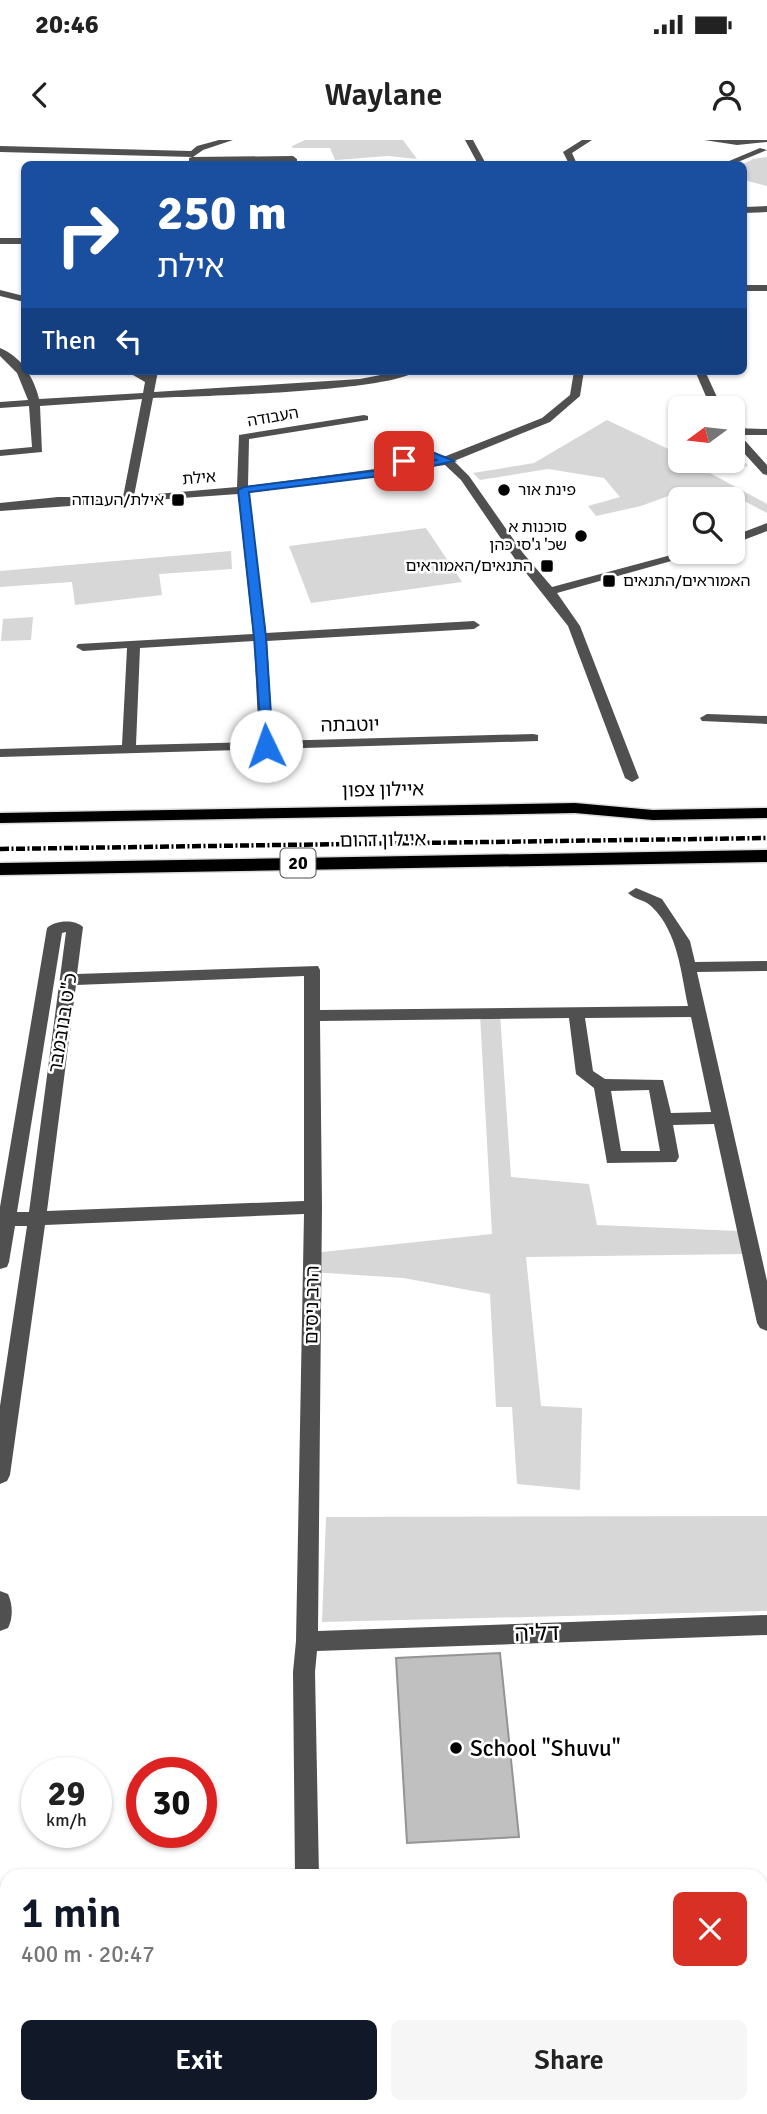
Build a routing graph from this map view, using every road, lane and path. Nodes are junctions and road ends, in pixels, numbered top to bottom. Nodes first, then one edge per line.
1 (64, 140) edge
2 (193, 140) edge
3 (229, 140) edge
4 (458, 140) edge
5 (469, 140) edge
6 (588, 140) edge
7 (708, 140) edge
8 (142, 143) dead end
9 (209, 145) junction
10 (765, 147) edge
11 (0, 149) edge
12 (164, 149) dead end
13 (56, 151) junction
14 (192, 160) edge
15 (293, 161) edge
16 (469, 161) edge
17 (480, 161) edge
18 (571, 161) edge
19 (733, 161) edge
20 (767, 211) edge
21 (747, 212) edge
22 (0, 241) edge
23 (21, 241) edge
24 (747, 288) edge
25 (767, 288) edge
26 (0, 293) edge
27 (21, 298) edge
28 (0, 351) edge
29 (21, 370) edge
30 (24, 375) edge
31 (280, 375) edge
32 (394, 375) edge
33 (578, 375) edge
34 (703, 375) edge
35 (152, 376) edge
36 (278, 388) junction
37 (149, 393) junction
38 (712, 396) edge
39 (35, 401) junction
40 (0, 404) edge
41 (364, 418) dead end
42 (746, 432) edge
43 (767, 432) edge
44 (487, 444) junction
45 (746, 447) edge
46 (0, 453) edge
47 (439, 460) junction
48 (411, 468) junction
49 (767, 472) edge
50 (457, 479) junction
51 (243, 486) junction
52 (129, 497) junction
53 (479, 498) junction
54 (0, 507) edge
55 (767, 527) edge
56 (745, 535) edge
57 (668, 561) edge
58 (551, 593) junction
59 (474, 625) dead end
60 (260, 637) junction
61 (134, 644) junction
62 (83, 647) dead end
63 (707, 718) dead end
64 (767, 720) edge
65 (533, 738) dead end
66 (266, 746) junction
67 (130, 751) junction
68 (0, 753) edge
69 (632, 778) dead end
70 (767, 802) edge
71 (575, 808) junction
72 (767, 813) edge
73 (0, 818) edge
74 (767, 856) edge
75 (0, 869) edge
76 (636, 892) dead end
77 (767, 966) edge
78 (689, 967) junction
79 (70, 980) junction
80 (697, 1011) junction
81 (576, 1012) junction
82 (312, 1016) junction
83 (602, 1085) junction
84 (722, 1118) junction
85 (663, 1119) junction
86 (313, 1207) junction
87 (3, 1220) edge
88 (37, 1220) junction
89 (759, 1241) edge
90 (0, 1262) edge
91 (767, 1323) edge
92 (0, 1475) edge
93 (0, 1601) edge
94 (0, 1620) edge
95 (767, 1625) edge
96 (307, 1641) junction
97 (307, 1869) edge

1 - 13 street
2 - 9 street
3 - 9 street
4 - 16 street
5 - 17 street
6 - 18 street
7 - 10 street
8 - 12 street
9 - 14 street
10 - 19 street
11 - 13 street
13 - 14 street
14 - 15 street
20 - 21 street
22 - 23 street
24 - 25 street
26 - 27 street
28 - 29 street
30 - 39 street
31 - 36 street
32 - 36 street
33 - 44 street
34 - 38 street
35 - 37 street
36 - 37 street
37 - 39 street
37 - 52 street
39 - 40 street
39 - 46 street
41 - 51 street, העבודה
42 - 43 street
44 - 47 street
44 - 47 street
45 - 49 street
47 - 48 street, אילת
47 - 50 street
47 - 51 street, אילת
47 - 53 street
48 - 50 street
48 - 51 street, אילת
50 - 53 street
51 - 52 street, אילת
51 - 60 street, העבודה
52 - 54 street, אילת
53 - 58 street
55 - 56 street
57 - 58 street
58 - 69 street
59 - 60 street
60 - 61 street
60 - 66 street, העבודה
61 - 62 street
61 - 67 street
63 - 64 street
65 - 66 street, יוטבתה
66 - 67 street, יוטבתה
67 - 68 street, יוטבתה
70 - 71 highway
71 - 72 highway, איילון צפון
71 - 73 highway, איילון צפון
74 - 75 highway, איילון דרום / 20
76 - 78 street
77 - 78 street
78 - 80 street
79 - 82 street, הרב ניסים
79 - 87 street, כ"ט בנובמבר
79 - 88 street, כ"ט בנובמבר
80 - 81 street
80 - 84 street
81 - 82 street
81 - 83 street
82 - 86 street, הרב ניסים
83 - 85 street
83 - 85 street
84 - 85 street
84 - 89 street
86 - 88 street
86 - 96 street, הרב ניסים
87 - 88 street
87 - 90 street, כ"ט בנובמבר
88 - 92 street, כ"ט בנובמבר
89 - 91 street
93 - 94 street
95 - 96 street, דליה
96 - 97 street, הרב ניסים

